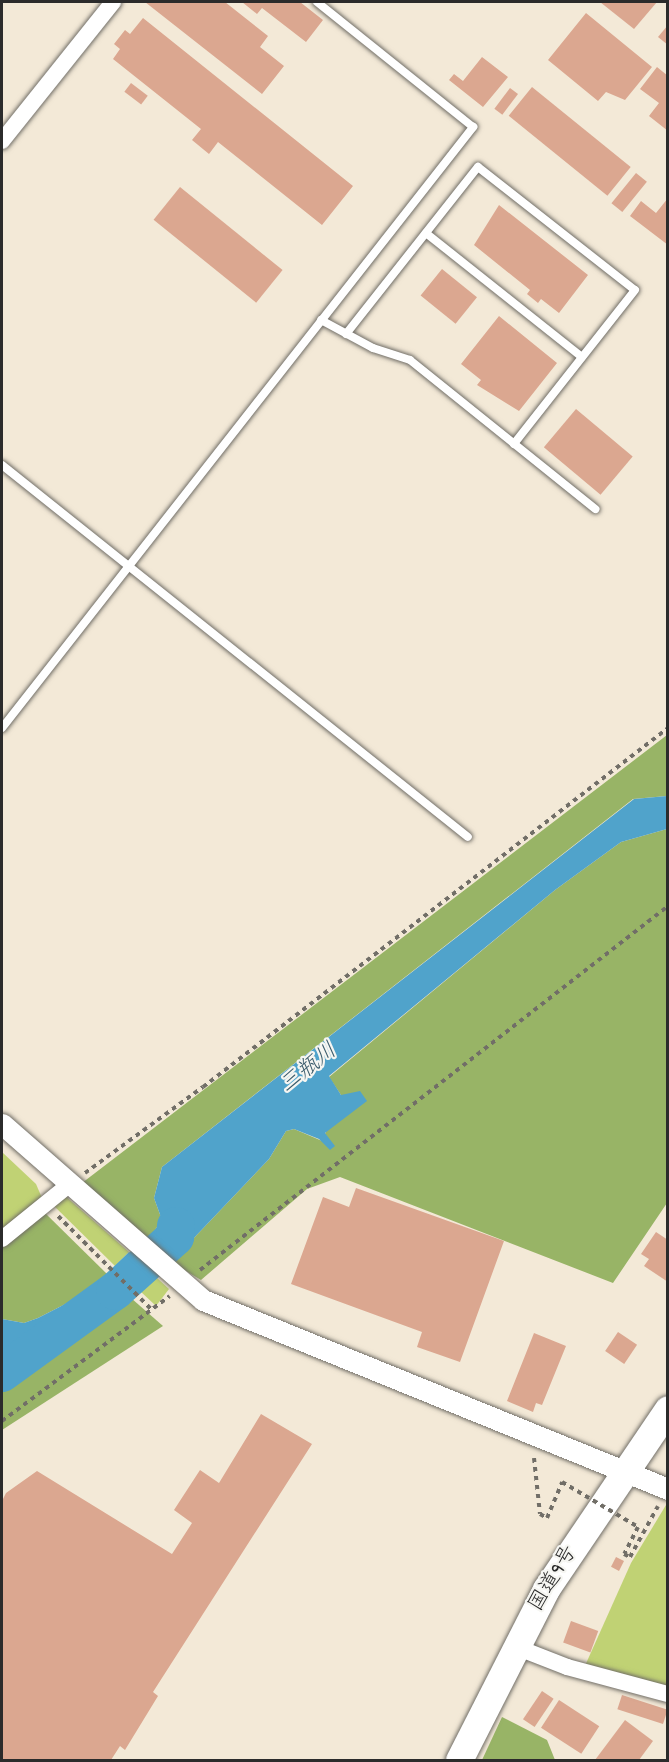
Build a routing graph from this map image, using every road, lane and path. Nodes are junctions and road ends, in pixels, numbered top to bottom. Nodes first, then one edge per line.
1 (113, 2) edge
2 (317, 2) edge
3 (2, 141) edge
4 (426, 233) junction
5 (321, 320) junction
6 (346, 334) junction
7 (582, 357) junction
8 (514, 444) junction
9 (2, 465) edge
10 (595, 509) dead end
11 (127, 566) junction
12 (2, 728) edge
13 (668, 728) edge
14 (468, 837) dead end
15 (668, 906) edge
16 (2, 1124) edge
17 (70, 1184) junction
18 (45, 1203) junction
19 (2, 1239) edge
20 (179, 1283) junction
21 (153, 1311) junction
22 (668, 1409) edge
23 (2, 1421) edge
24 (534, 1458) dead end
25 (621, 1473) junction
26 (664, 1494) edge
27 (516, 1647) junction
28 (668, 1694) edge
29 (459, 1761) edge

1 - 3 street
2 - 5 lane
4 - 6 lane
4 - 7 lane
4 - 7 lane
5 - 6 lane
5 - 11 lane
6 - 8 lane
7 - 8 lane
8 - 10 lane
9 - 11 lane
11 - 12 lane
11 - 14 lane
13 - 17 path
15 - 20 path
16 - 17 street
17 - 18 street
17 - 20 street
18 - 19 street
18 - 21 path
20 - 21 path
20 - 25 street
21 - 23 path
22 - 25 highway, 国道9号
24 - 26 path, bridge
25 - 26 street
25 - 27 highway, 国道9号
27 - 28 street
27 - 29 highway, 国道9号

